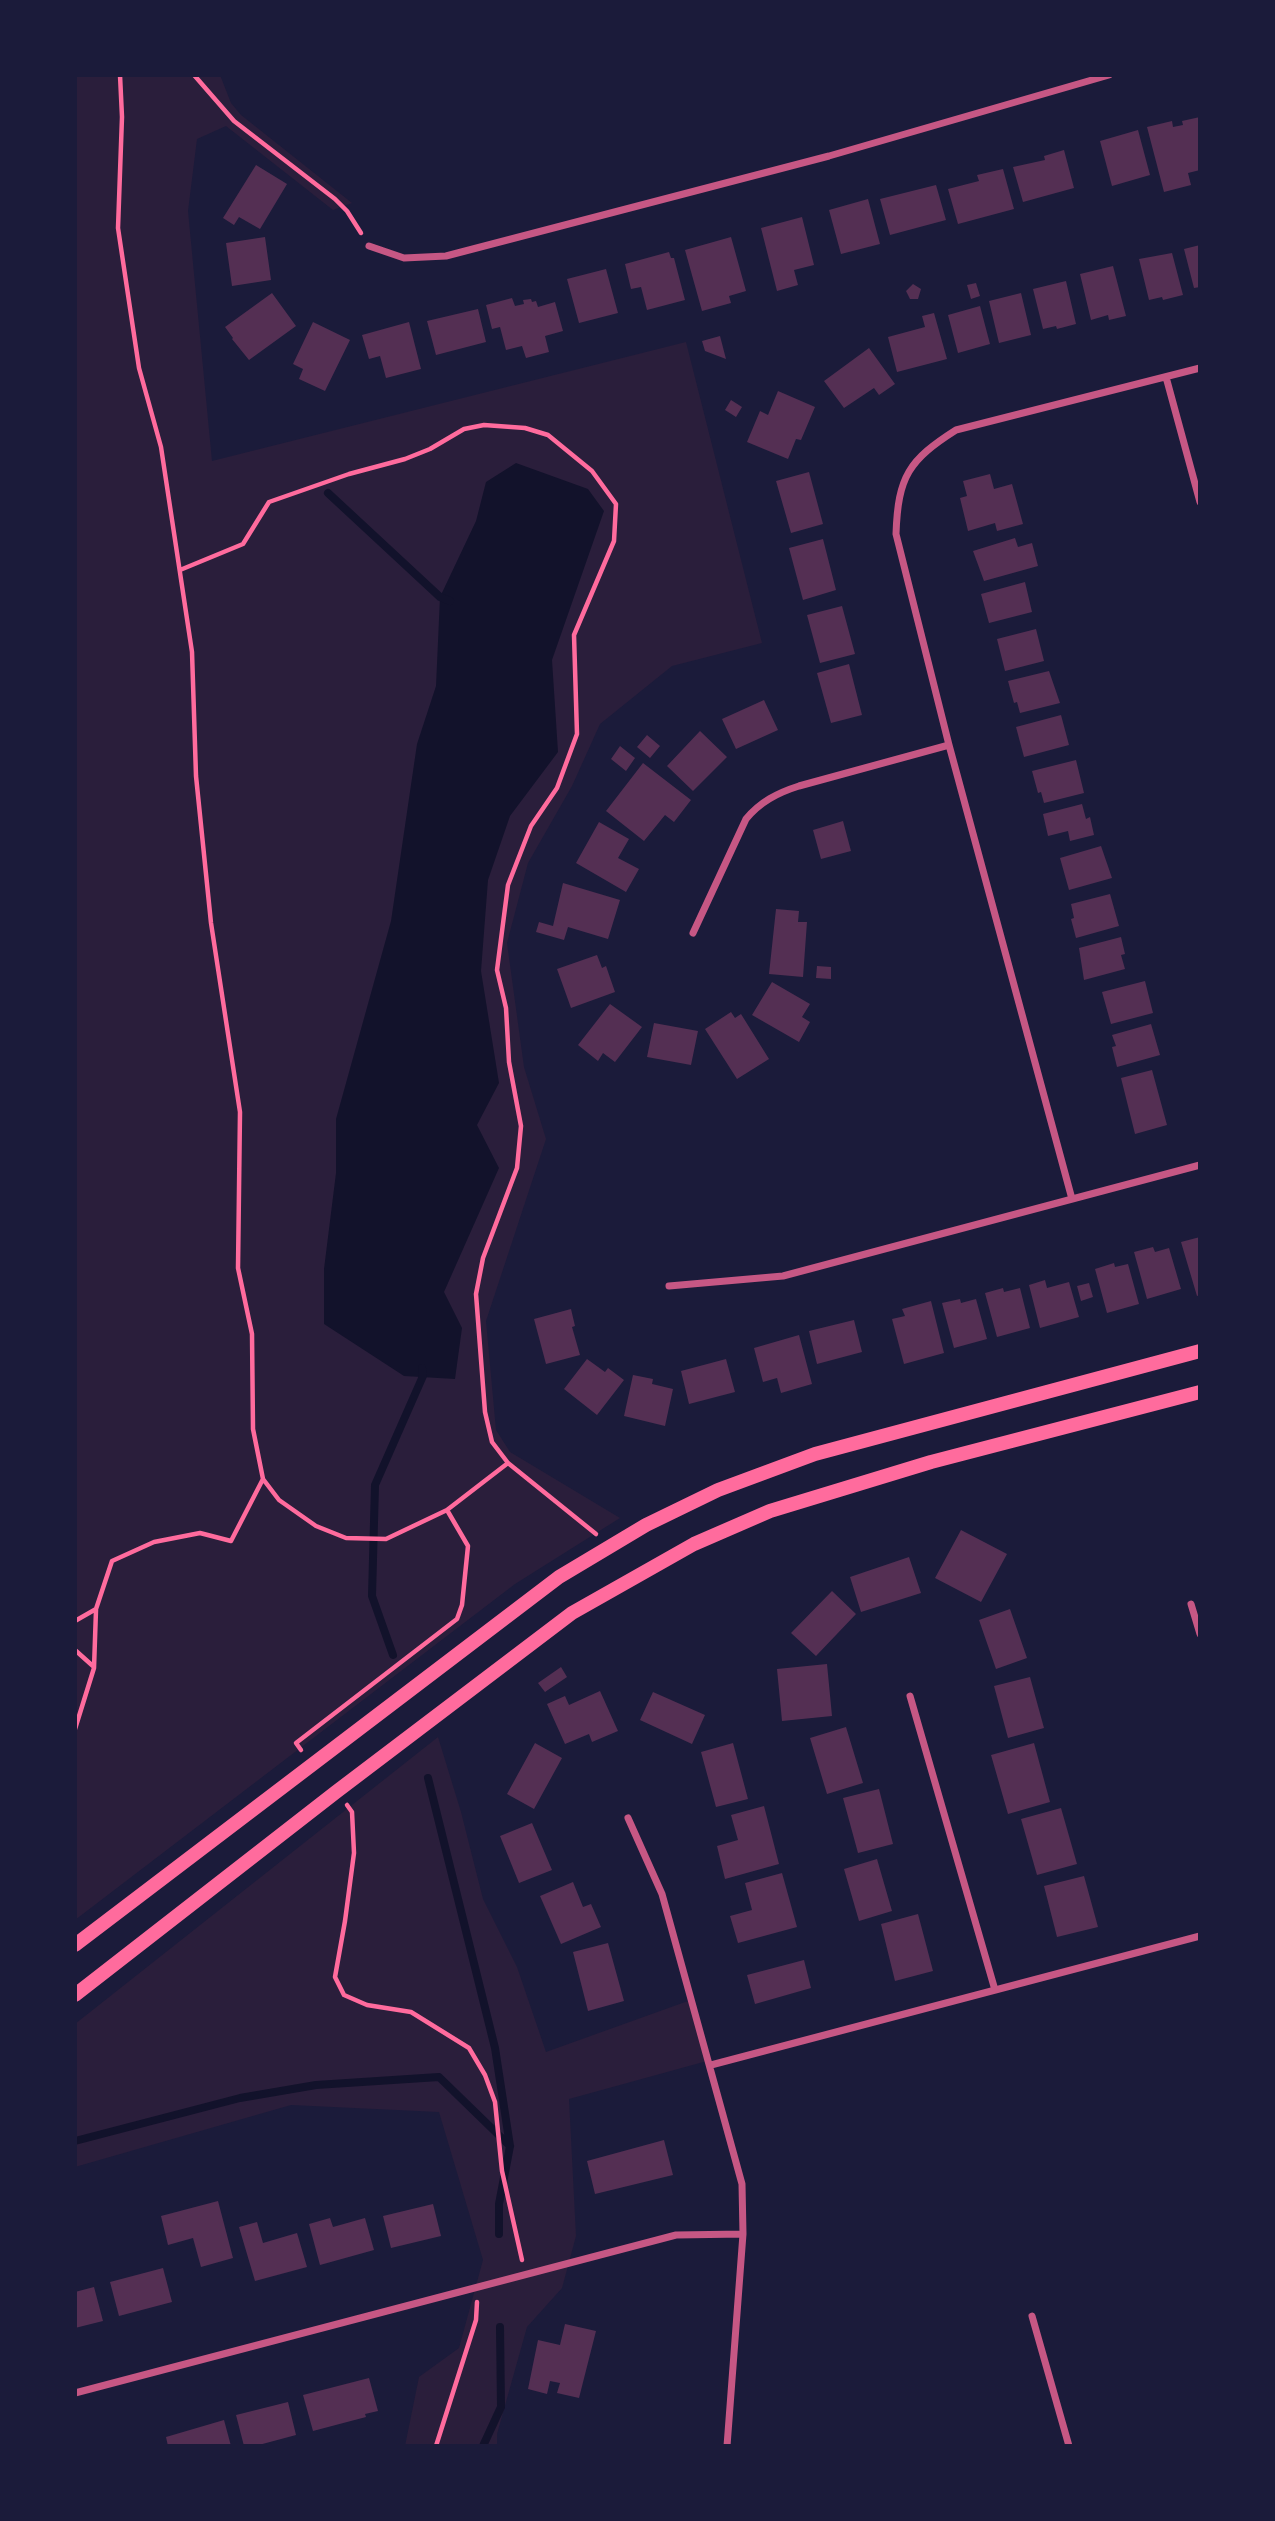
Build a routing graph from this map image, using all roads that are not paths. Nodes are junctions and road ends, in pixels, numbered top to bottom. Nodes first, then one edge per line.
1 (1109, 75) edge
2 (1086, 78) edge
3 (369, 246) road end
4 (1200, 368) edge
5 (1166, 377) junction
6 (1200, 502) edge
7 (949, 745) junction
8 (693, 933) dead end
9 (1200, 1165) edge
10 (1072, 1199) junction
11 (669, 1286) dead end
12 (1200, 1351) edge
13 (1200, 1392) edge
14 (1191, 1604) dead end
15 (1200, 1634) edge
16 (910, 1696) dead end
17 (628, 1818) dead end
18 (1200, 1936) edge
19 (75, 1945) edge
20 (995, 1990) junction
21 (75, 1995) edge
22 (711, 2065) junction
23 (743, 2234) junction
24 (1032, 2316) dead end
25 (75, 2393) edge
26 (727, 2446) edge
27 (1069, 2446) edge

1 - 2 street
2 - 3 street
4 - 5 street
5 - 6 street
5 - 7 street
7 - 8 street
7 - 10 street
9 - 10 street
10 - 11 street
12 - 19 main road
13 - 21 main road
14 - 15 street
16 - 20 street
17 - 22 street
18 - 20 street
20 - 22 street
22 - 23 street
23 - 25 street
23 - 26 street
24 - 27 street

